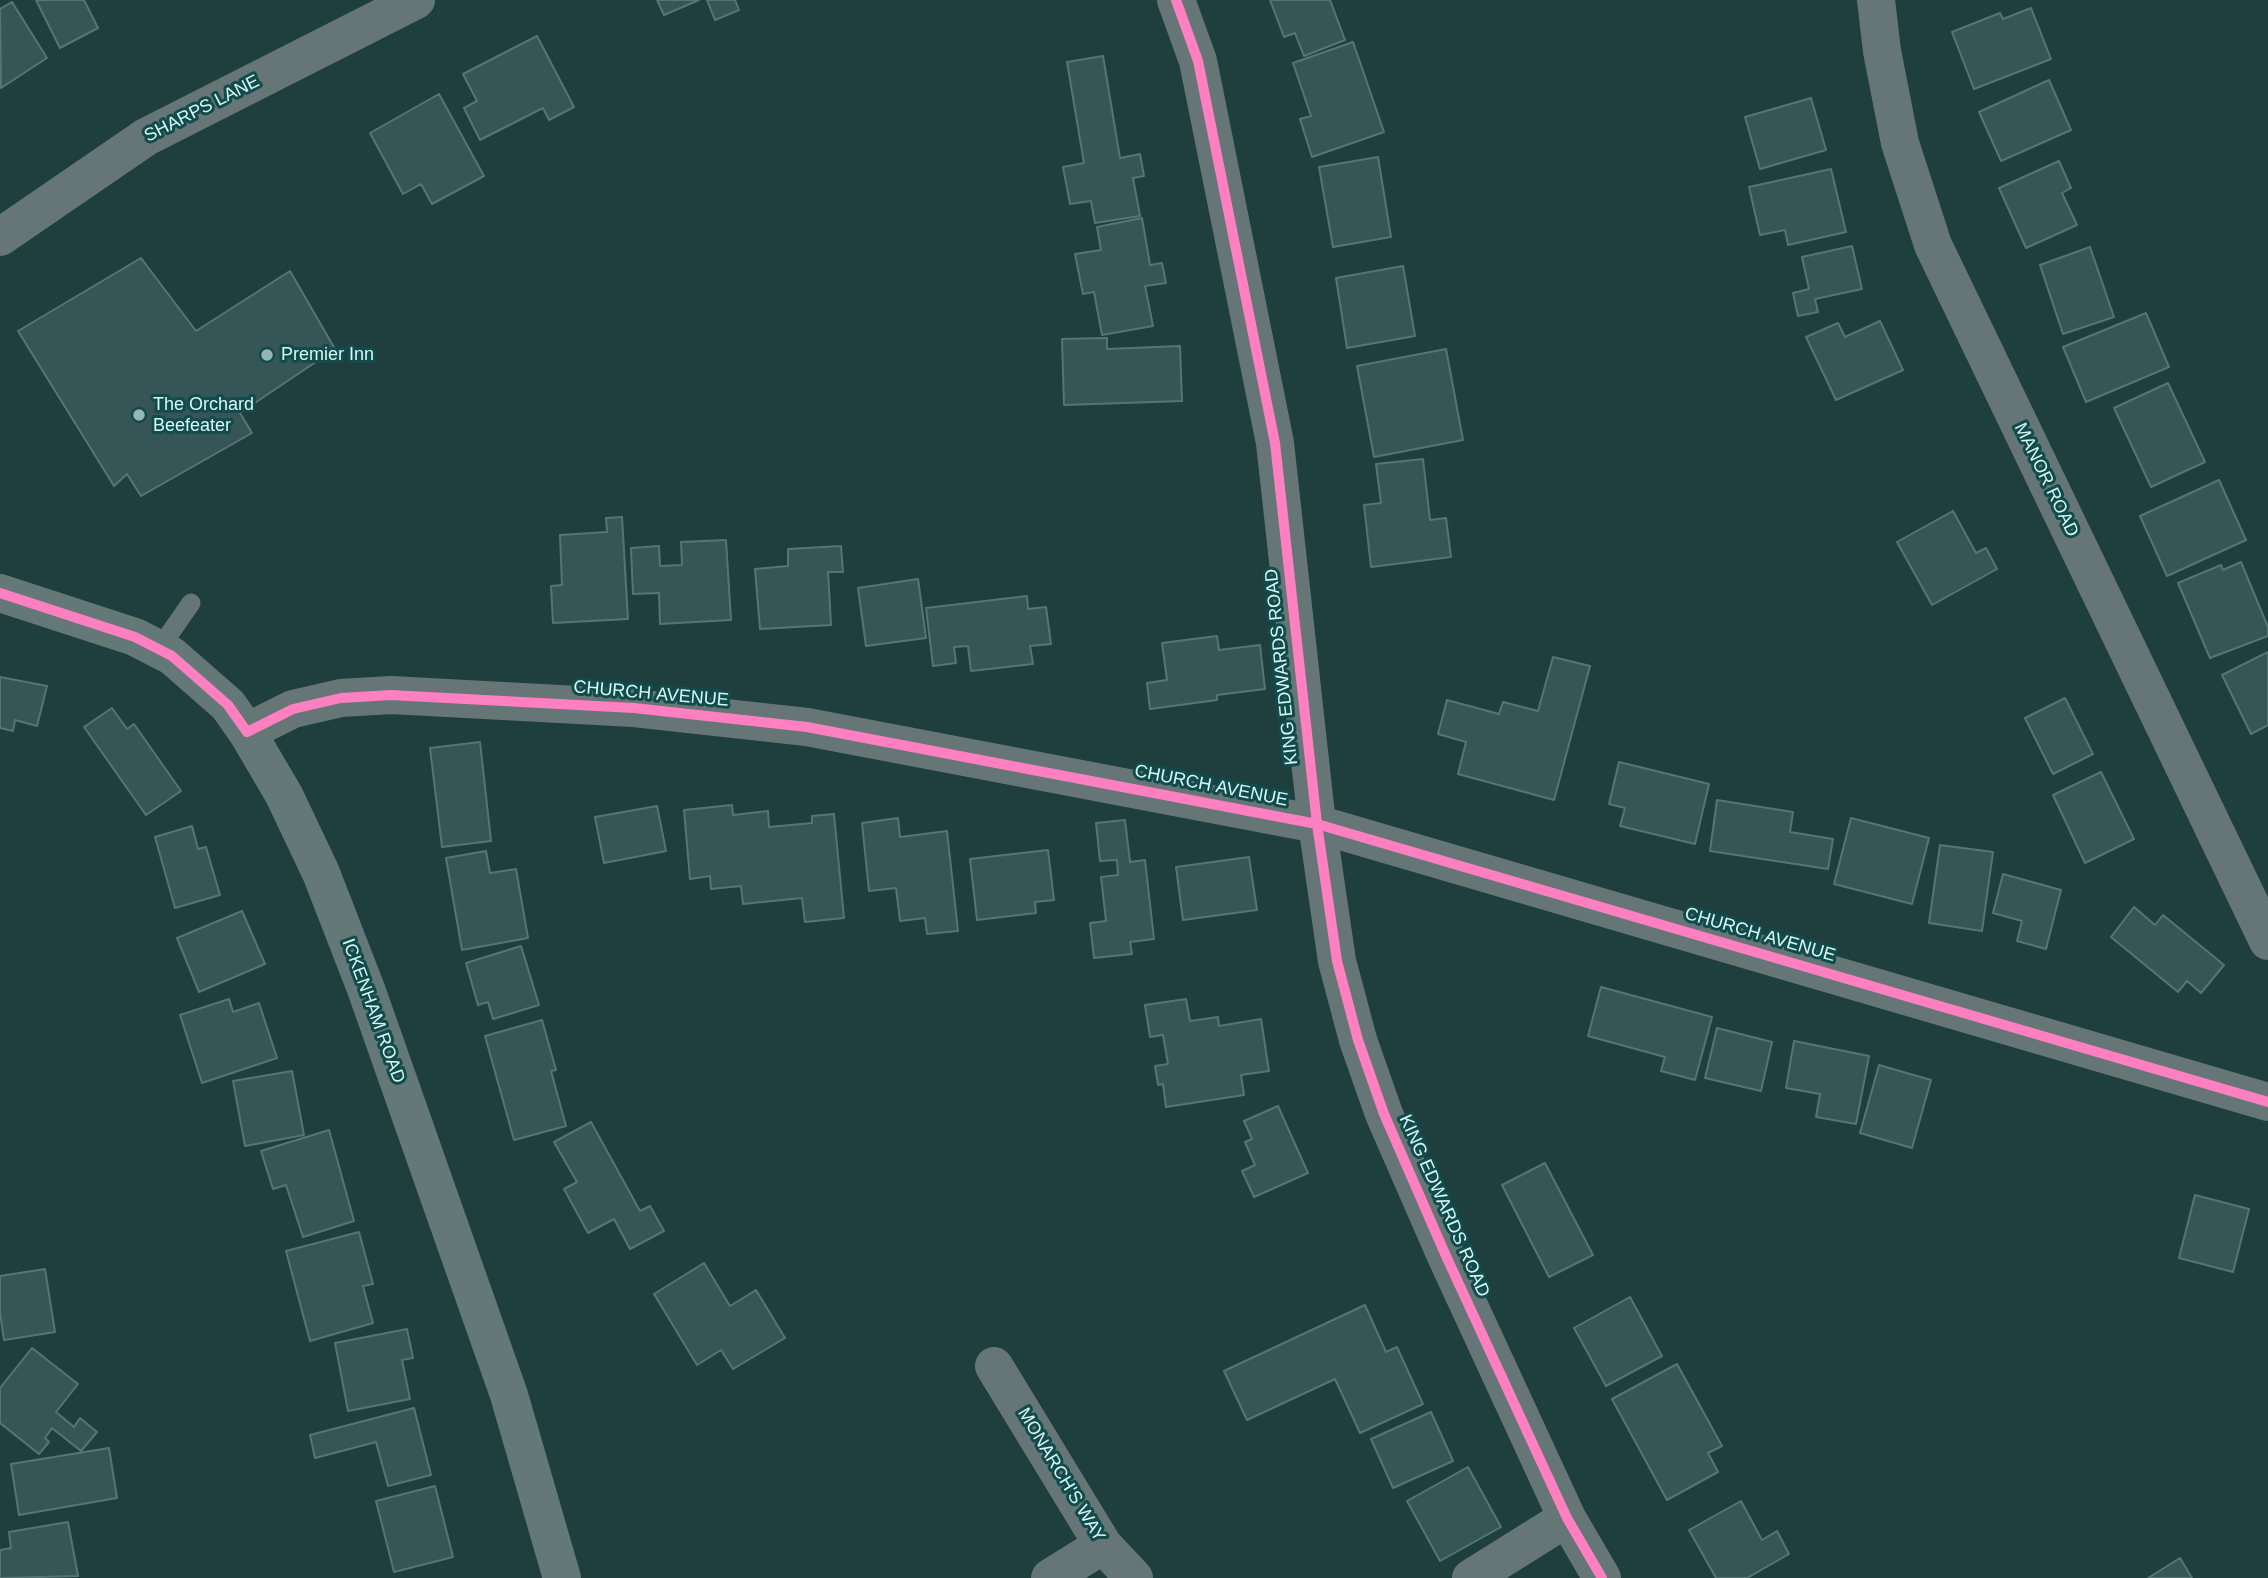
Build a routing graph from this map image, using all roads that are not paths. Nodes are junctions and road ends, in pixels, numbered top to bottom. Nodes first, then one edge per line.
1 (416, 0) edge
2 (1176, 0) edge
3 (1875, 0) edge
4 (0, 237) edge
5 (0, 593) edge
6 (191, 603) dead end
7 (159, 649) junction
8 (247, 732) junction
9 (1317, 824) junction
10 (2268, 941) edge
11 (2268, 1102) edge
12 (994, 1366) dead end
13 (1567, 1517) junction
14 (1103, 1545) junction
15 (562, 1578) edge
16 (1050, 1578) edge
17 (1134, 1578) edge
18 (1471, 1578) edge
19 (1602, 1578) edge

1 - 4 street, SHARPS LANE
2 - 9 street, KING EDWARDS ROAD
3 - 10 street, MANOR ROAD
5 - 7 main road, ICKENHAM ROAD
6 - 7 lane
7 - 8 main road, ICKENHAM ROAD
8 - 9 street, CHURCH AVENUE
8 - 15 main road, ICKENHAM ROAD
9 - 11 street, CHURCH AVENUE
9 - 13 street, KING EDWARDS ROAD
12 - 14 street, MONARCH'S WAY
13 - 18 street
13 - 19 street, KING EDWARDS ROAD
14 - 16 street
14 - 17 street, MONARCH'S WAY

